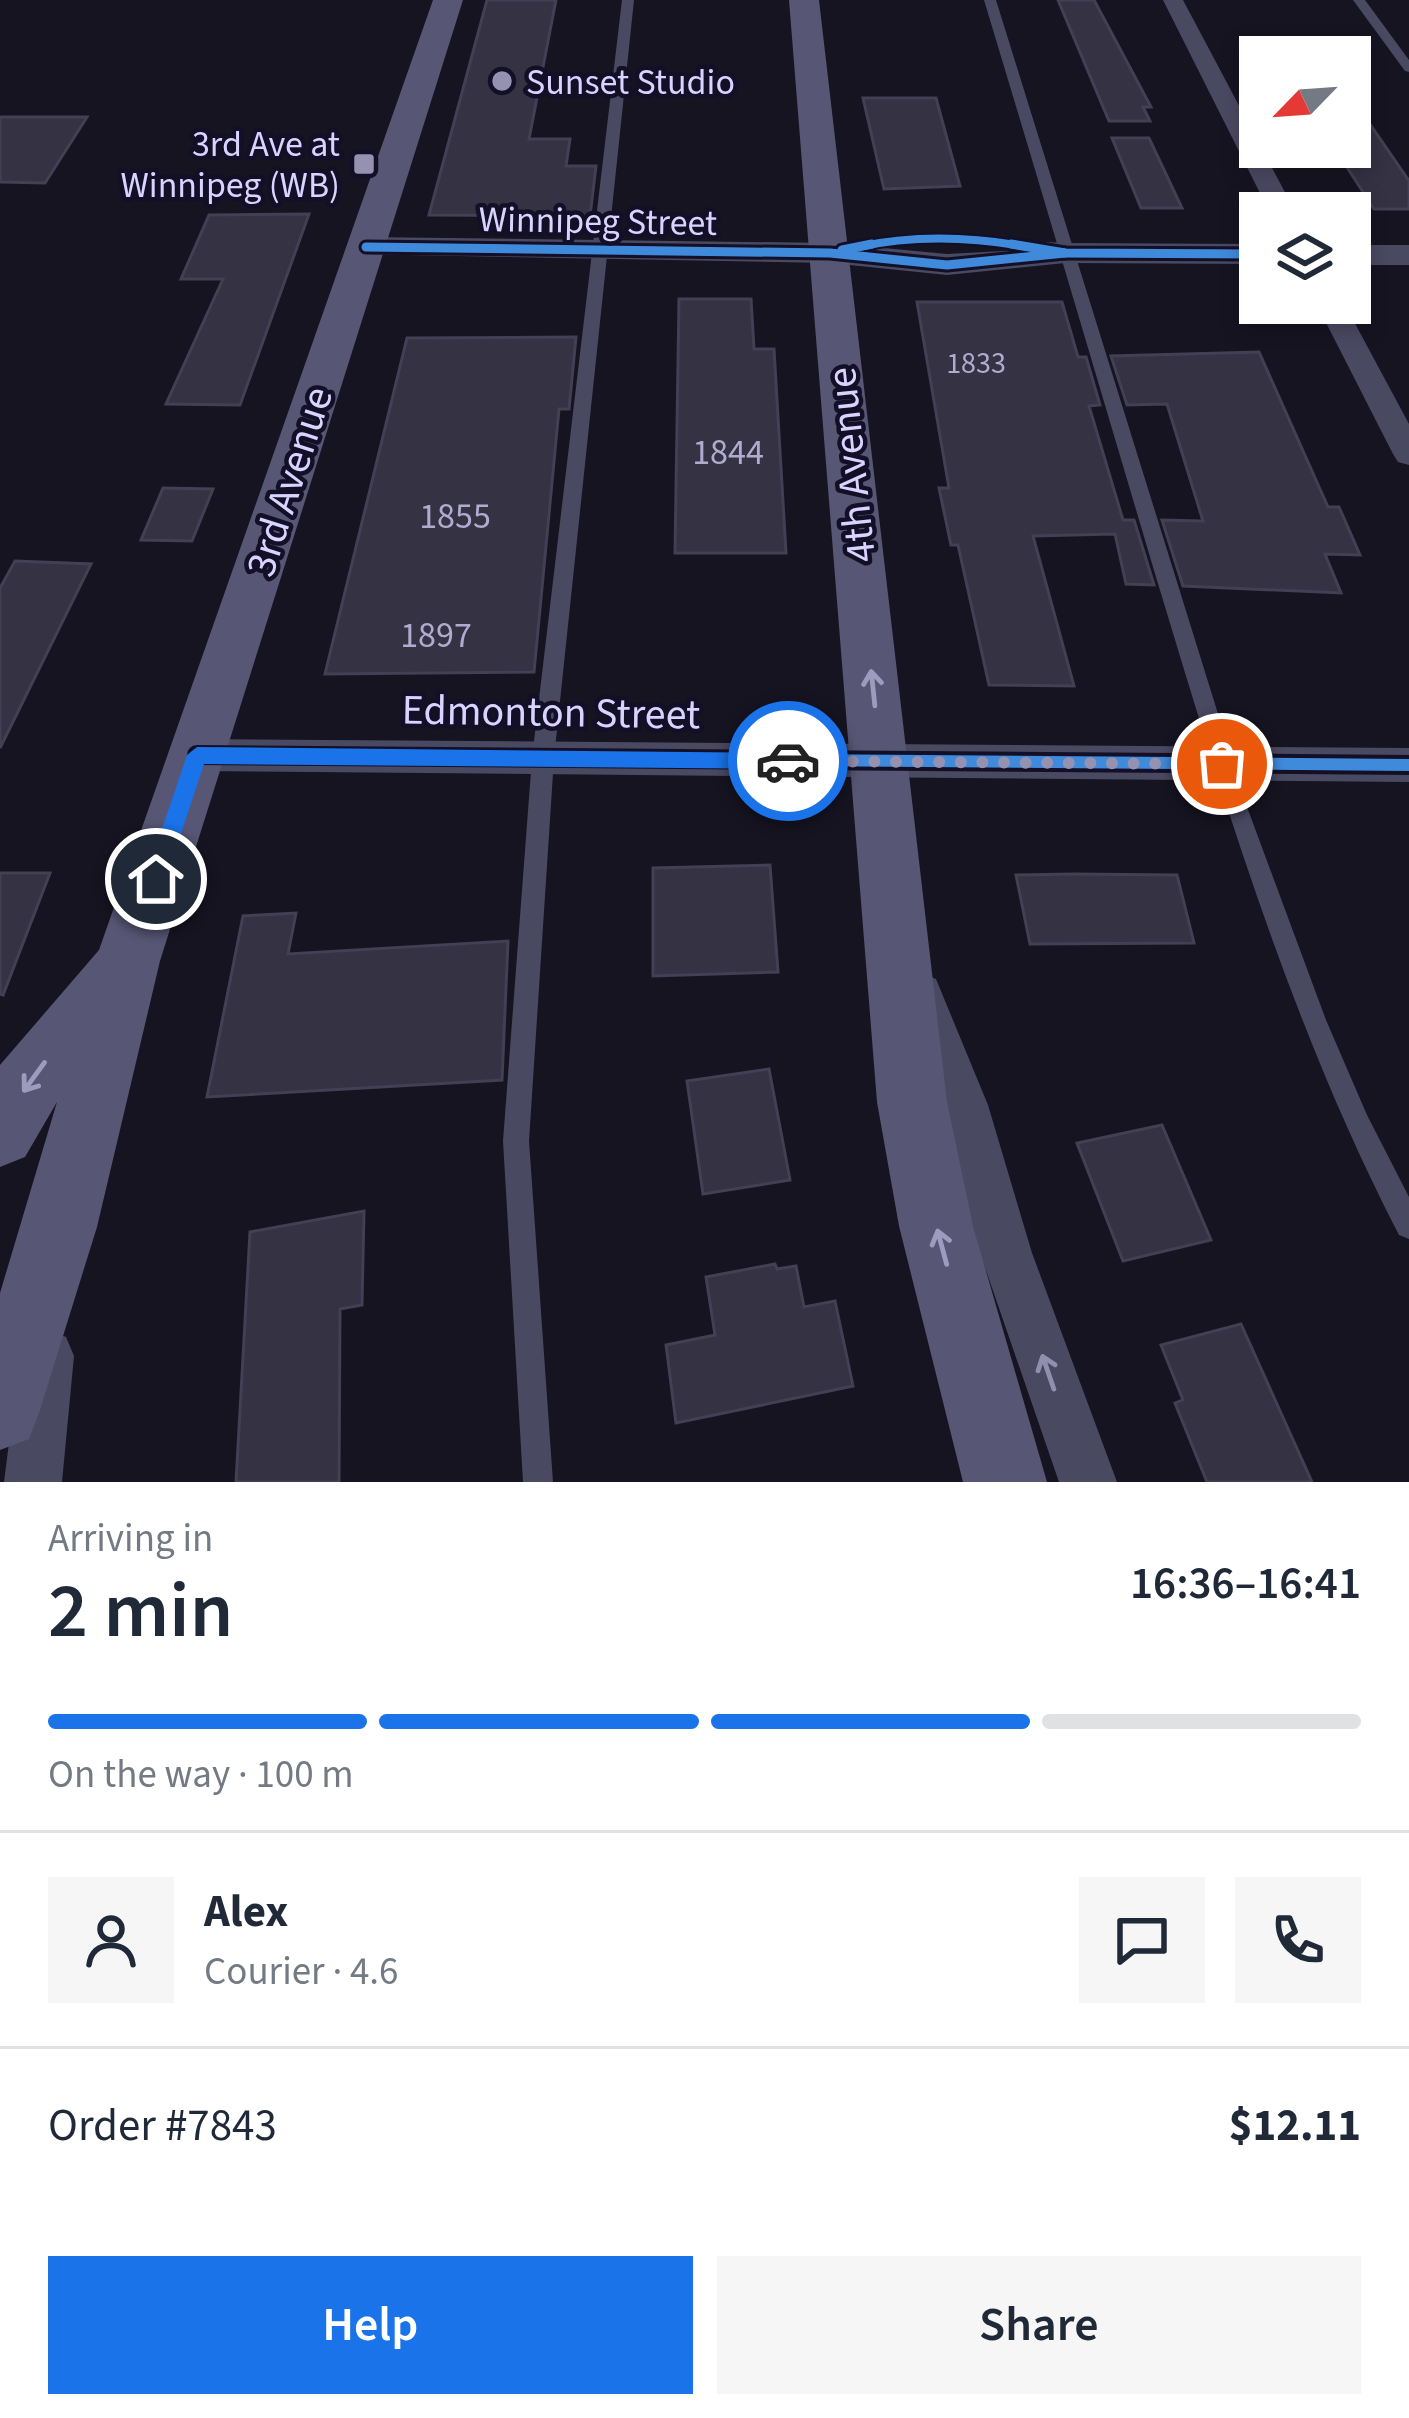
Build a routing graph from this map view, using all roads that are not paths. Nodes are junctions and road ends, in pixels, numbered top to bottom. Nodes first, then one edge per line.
1 (448, 0) edge
2 (628, 0) edge
3 (803, 0) edge
4 (990, 0) edge
5 (1173, 0) edge
6 (1359, 0) edge
7 (1409, 68) edge
8 (1272, 192) edge
9 (366, 247) junction
10 (598, 250) junction
11 (830, 253) junction
12 (1065, 253) junction
13 (1239, 254) edge
14 (1371, 255) edge
15 (1409, 255) edge
16 (1341, 324) edge
17 (1409, 454) edge
18 (197, 755) junction
19 (543, 758) junction
20 (880, 762) junction
21 (1222, 764) junction
22 (1409, 765) edge
23 (896, 930) junction
24 (128, 961) junction
25 (0, 1132) edge
26 (1409, 1225) edge
27 (60, 1227) junction
28 (0, 1410) edge
29 (33, 1482) edge
30 (538, 1482) edge
31 (1005, 1482) edge
32 (1088, 1482) edge

1 - 9 main road, 3rd Avenue
2 - 10 lane
3 - 11 main road, 4th Avenue
4 - 12 lane
5 - 8 street
6 - 7 lane
9 - 10 street, Winnipeg Street
9 - 18 main road, 3rd Avenue
10 - 11 street, Winnipeg Street
10 - 19 lane
11 - 12 street, Winnipeg Street
20 -> 11 main road, 4th Avenue
12 - 13 street, Winnipeg Street
12 - 21 lane
14 - 15 street
16 - 17 street
18 - 19 street, Edmonton Street
18 - 24 main road, 3rd Avenue
19 - 20 street, Edmonton Street
19 - 30 lane
20 - 21 street, Edmonton Street
20 - 23 main road, 4th Avenue
21 - 22 street, Edmonton Street
21 - 26 lane
31 -> 23 main road, 4th Avenue
32 -> 23 street, 4th Avenue
24 -> 25 main road
24 - 27 main road, 3rd Avenue
27 - 28 main road, 3rd Avenue
27 - 29 street

